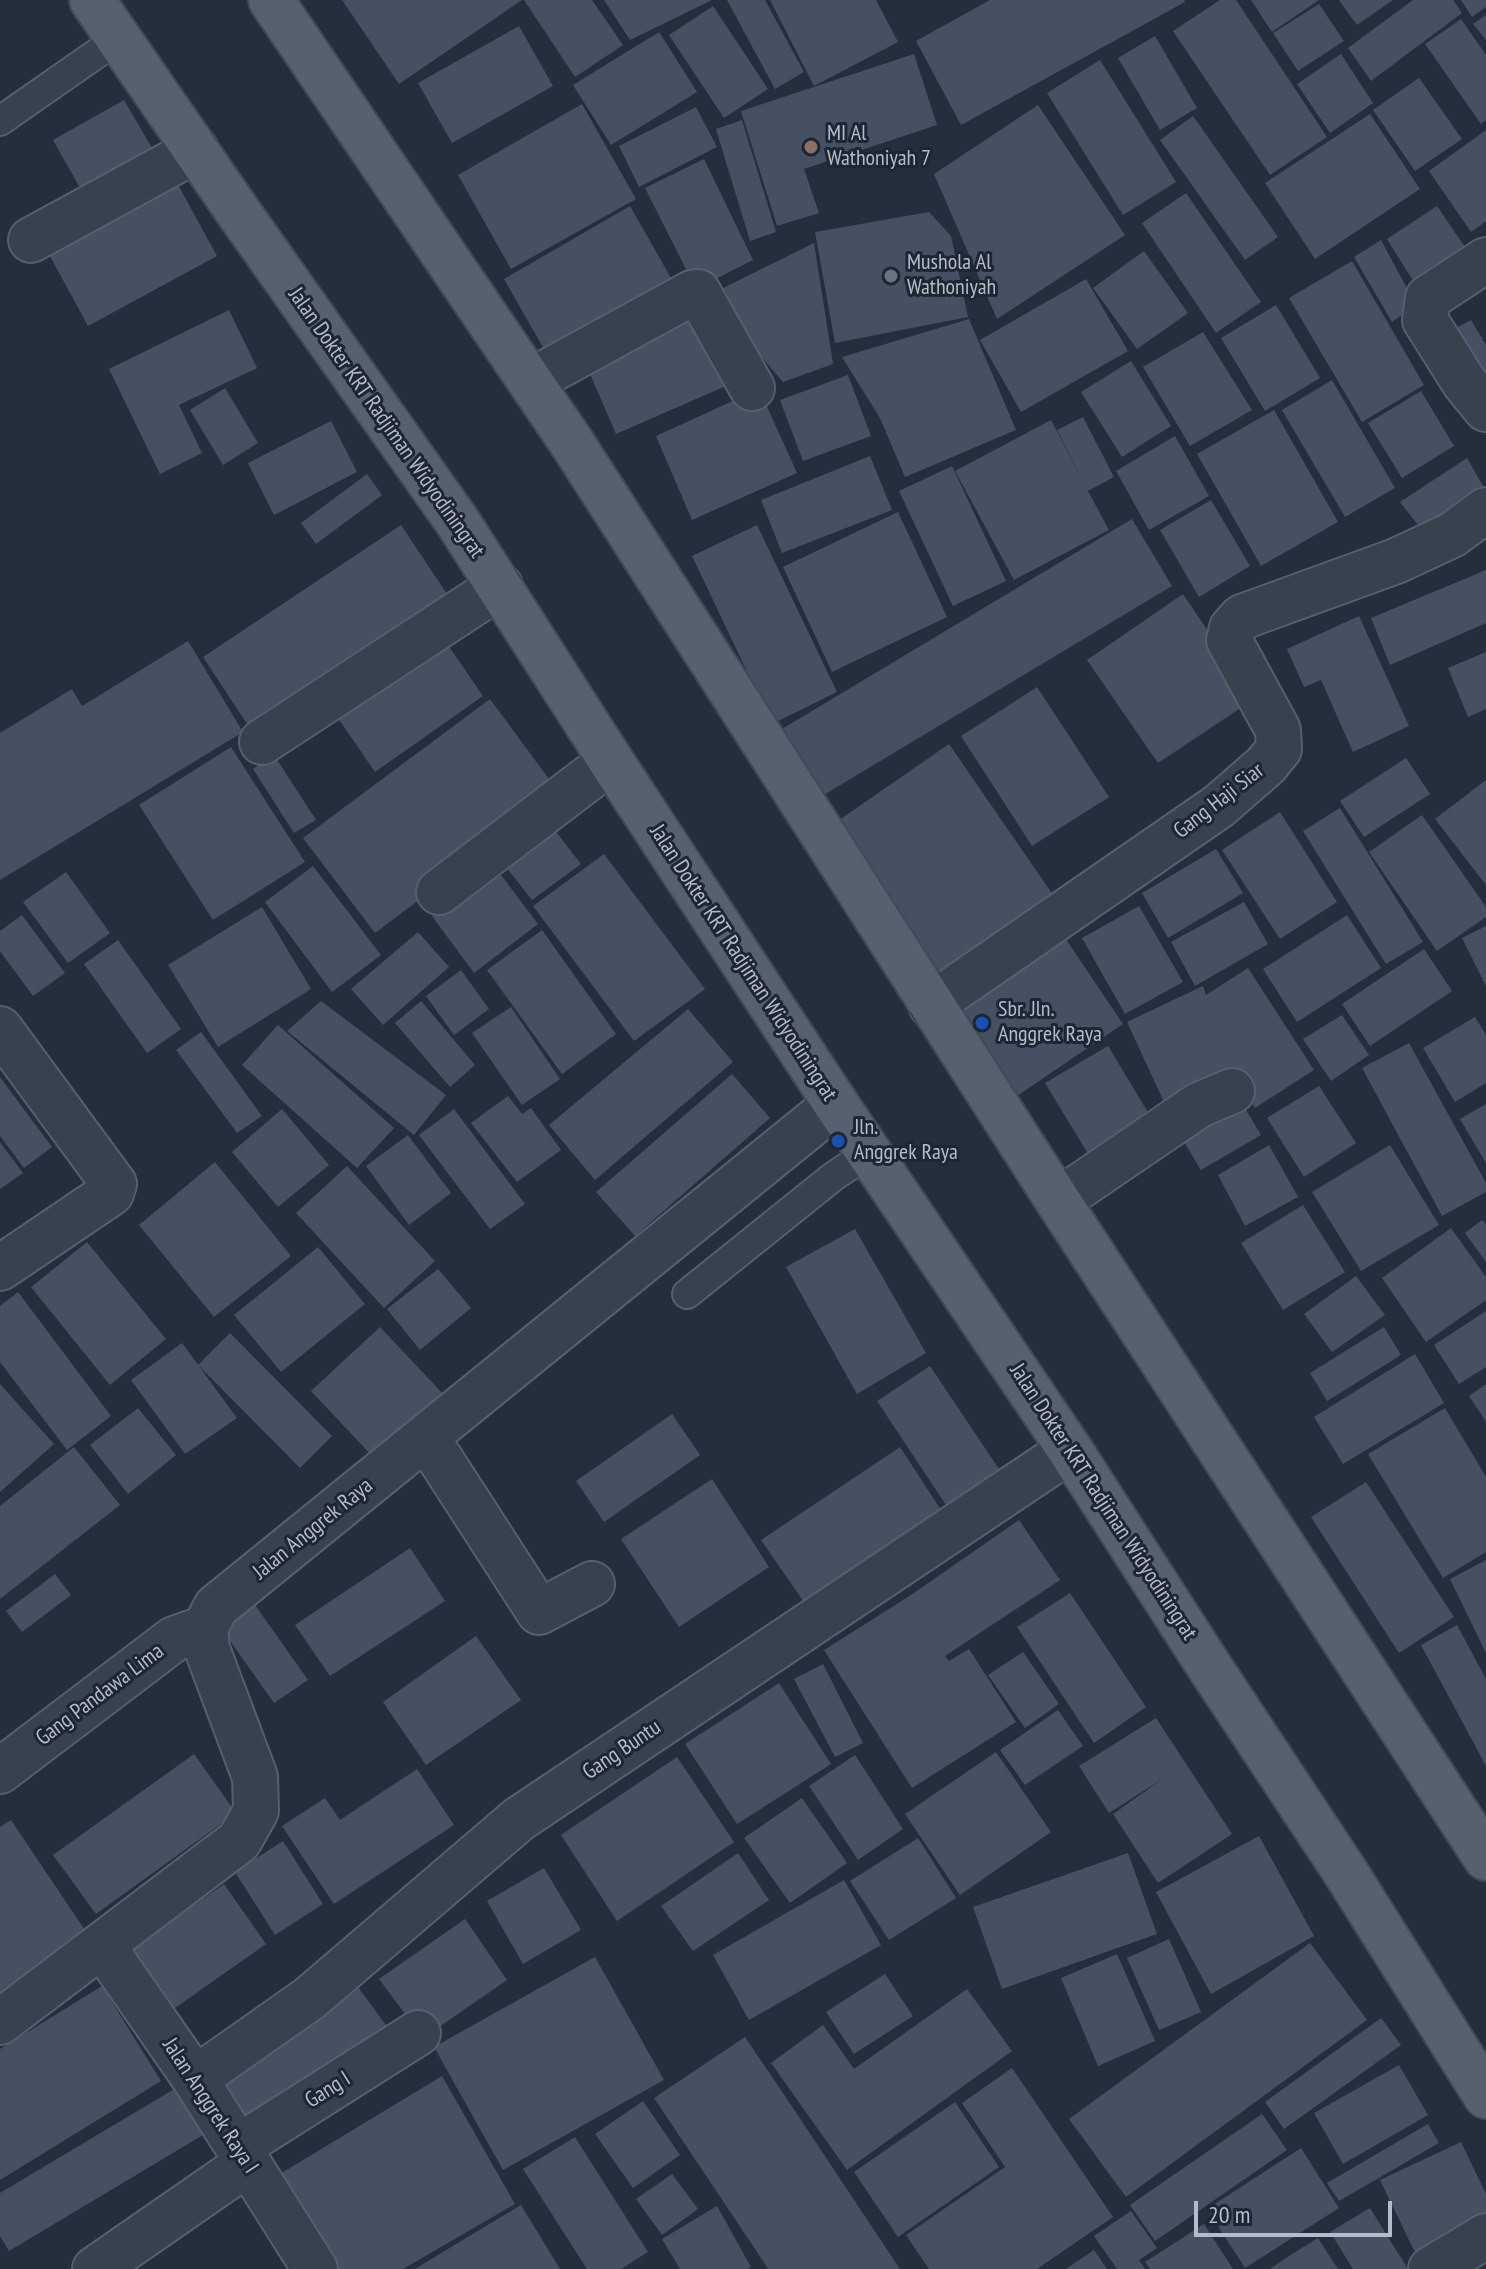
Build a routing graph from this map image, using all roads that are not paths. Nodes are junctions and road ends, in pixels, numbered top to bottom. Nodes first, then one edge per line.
1 (92, 0) edge
2 (271, 0) edge
3 (119, 38) junction
4 (0, 121) edge
5 (196, 150) junction
6 (31, 240) dead end
7 (1486, 260) edge
8 (531, 381) junction
9 (752, 388) dead end
10 (1486, 409) edge
11 (1486, 510) edge
12 (500, 586) junction
13 (262, 742) dead end
14 (611, 761) junction
15 (439, 892) dead end
16 (931, 1005) junction
17 (0, 1029) edge
18 (1232, 1091) dead end
19 (836, 1104) junction
20 (869, 1153) junction
21 (1058, 1201) junction
22 (0, 1268) edge
23 (687, 1294) dead end
24 (426, 1437) junction
25 (1070, 1450) junction
26 (592, 1584) dead end
27 (205, 1628) junction
28 (0, 1771) edge
29 (1486, 1858) edge
30 (102, 1945) junction
31 (0, 2022) edge
32 (418, 2033) dead end
33 (195, 2079) junction
34 (1486, 2096) edge
35 (243, 2155) junction
36 (1486, 2236) edge
37 (95, 2269) edge
38 (315, 2269) edge
39 (1431, 2269) edge

1 - 3 main road, Jalan Dokter KRT Radjiman Widyodiningrat
2 - 8 main road
3 - 4 lane
3 - 5 main road, Jalan Dokter KRT Radjiman Widyodiningrat
5 - 6 street
5 - 12 main road, Jalan Dokter KRT Radjiman Widyodiningrat
7 - 10 street
8 - 9 street
8 - 16 main road
11 - 16 street, Gang Haji Siar
12 - 13 street
12 - 14 main road, Jalan Dokter KRT Radjiman Widyodiningrat
14 - 15 street
14 - 19 main road, Jalan Dokter KRT Radjiman Widyodiningrat
16 - 21 main road
17 - 22 street
18 - 21 street
19 - 20 main road, Jalan Dokter KRT Radjiman Widyodiningrat
19 - 24 street, Jalan Anggrek Raya
20 - 23 lane
20 - 25 main road, Jalan Dokter KRT Radjiman Widyodiningrat
21 - 29 main road
24 - 26 street
24 - 27 street, Jalan Anggrek Raya
25 - 33 street, Gang Buntu
25 - 34 main road, Jalan Dokter KRT Radjiman Widyodiningrat
27 - 28 street, Gang Pandawa Lima
27 - 30 street
30 - 31 street
30 - 33 street, Jalan Anggrek Raya I
32 - 35 street, Gang I
33 - 35 street, Jalan Anggrek Raya I
35 - 37 street, Gang I
35 - 38 street, Jalan Anggrek Raya I
36 - 39 street

